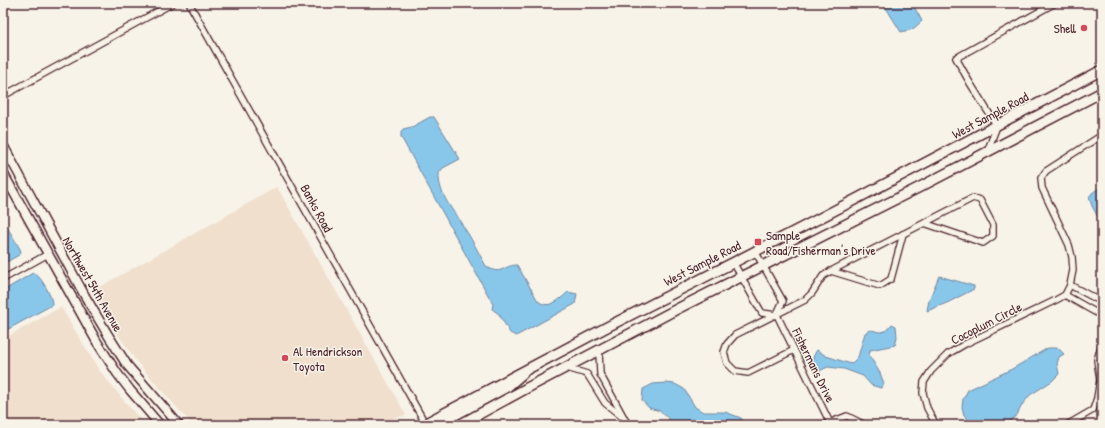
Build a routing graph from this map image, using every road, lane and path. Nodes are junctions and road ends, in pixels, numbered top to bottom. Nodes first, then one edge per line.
1 (173, 3) edge
2 (189, 3) edge
3 (1055, 3) edge
4 (1102, 70) edge
5 (1102, 92) edge
6 (3, 96) edge
7 (997, 126) junction
8 (1102, 136) edge
9 (3, 145) edge
10 (986, 153) junction
11 (3, 173) edge
12 (924, 224) junction
13 (903, 234) junction
14 (59, 248) junction
15 (756, 251) junction
16 (48, 254) junction
17 (733, 262) junction
18 (764, 265) junction
19 (831, 271) junction
20 (741, 276) junction
21 (3, 279) edge
22 (1070, 285) junction
23 (1065, 295) junction
24 (1102, 302) edge
25 (777, 315) junction
26 (1102, 316) edge
27 (1102, 343) edge
28 (599, 350) junction
29 (794, 350) junction
30 (567, 368) junction
31 (528, 369) junction
32 (624, 418) junction
33 (424, 424) edge
34 (829, 424) edge
35 (160, 425) edge
36 (179, 425) edge
37 (438, 425) edge
38 (459, 425) edge
39 (628, 425) edge
40 (865, 425) edge
41 (936, 425) edge
42 (1067, 425) edge

1 - 6 street
2 - 33 street, Banks Road
3 - 7 street
4 - 7 main road, West Sample Road
5 - 10 main road
7 - 10 street
7 - 15 main road, West Sample Road
8 - 22 street
9 - 14 street, Northwest 54th Avenue
10 - 18 main road
11 - 16 street, Northwest 54th Avenue
12 - 12 street
12 - 13 street
13 - 19 street
13 - 19 street
14 - 16 street
14 - 36 street, Northwest 54th Avenue
15 - 17 main road, West Sample Road
15 - 18 street
16 - 21 street
16 - 35 street, Northwest 54th Avenue
17 - 20 street
17 - 31 main road, West Sample Road
18 - 20 main road
18 - 25 street
19 - 25 street
20 - 25 street
20 - 28 main road
22 - 23 street
22 - 24 street
23 - 26 street
23 - 41 street, Cocoplum Circle
25 - 29 street, Fishermans Drive
25 - 29 street
27 - 42 street
28 - 30 main road
28 - 32 street
29 - 34 street, Fishermans Drive
30 - 32 street
30 - 38 main road
31 - 33 main road, West Sample Road
31 - 37 street
32 - 39 street
34 - 40 street

